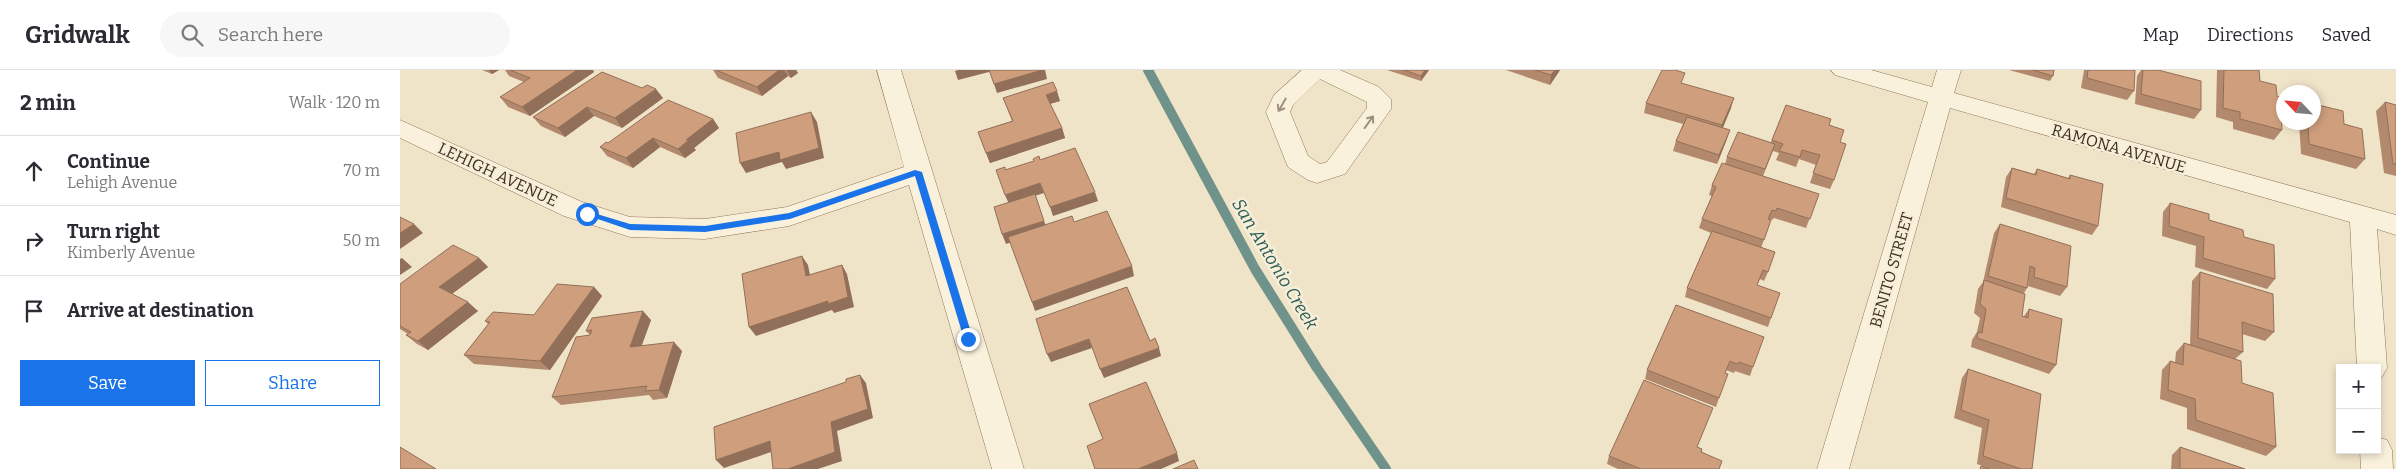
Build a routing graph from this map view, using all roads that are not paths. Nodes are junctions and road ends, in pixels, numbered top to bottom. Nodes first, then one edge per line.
1 (889, 70) edge
2 (1316, 70) edge
3 (1319, 70) edge
4 (1843, 70) edge
5 (1949, 70) edge
6 (1942, 98) junction
7 (400, 128) edge
8 (918, 172) junction
9 (2363, 216) junction
10 (2396, 225) edge
11 (2372, 364) edge
12 (2376, 454) edge
13 (1008, 469) edge
14 (1833, 469) edge
15 (2378, 469) edge

1 - 8 street
2 -> 3 street
4 - 6 street, RAMONA AVENUE
5 - 6 street, BENITO STREET
6 - 9 street, RAMONA AVENUE
6 - 14 street, BENITO STREET
7 - 8 street, LEHIGH AVENUE
8 - 13 street
9 - 10 street, RAMONA AVENUE
9 - 11 street
12 - 15 street

